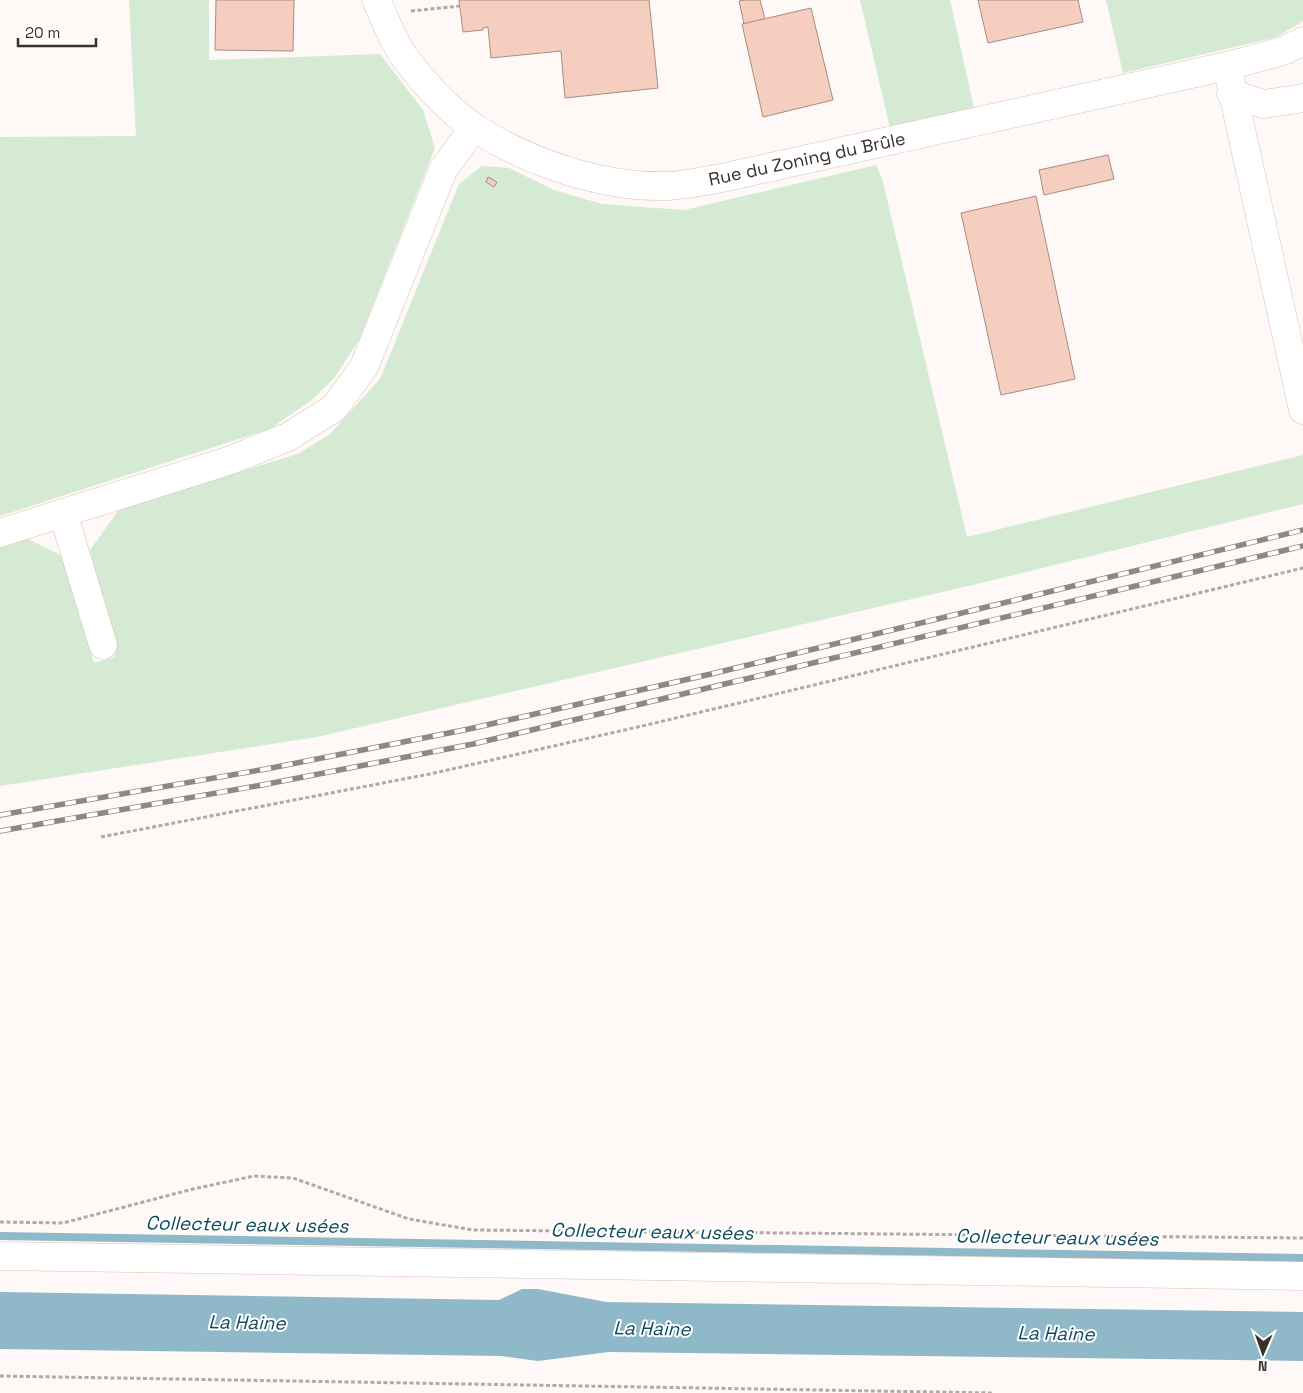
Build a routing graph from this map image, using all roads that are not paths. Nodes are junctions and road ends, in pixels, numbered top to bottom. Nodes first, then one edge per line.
1 (379, 7) edge
2 (1303, 41) edge
3 (1226, 66) junction
4 (1231, 94) junction
5 (1303, 98) edge
6 (474, 127) junction
7 (1303, 410) edge
8 (63, 513) junction
9 (0, 533) edge
10 (103, 645) dead end
11 (0, 1256) edge
12 (1303, 1276) edge

1 - 6 street, Rue du Zoning du Brûle
2 - 3 street, Rue du Zoning du Brûle
3 - 4 street
3 - 6 street, Rue du Zoning du Brûle
4 - 5 street
4 - 7 street
6 - 8 street
8 - 9 street
8 - 10 street
11 - 12 street

